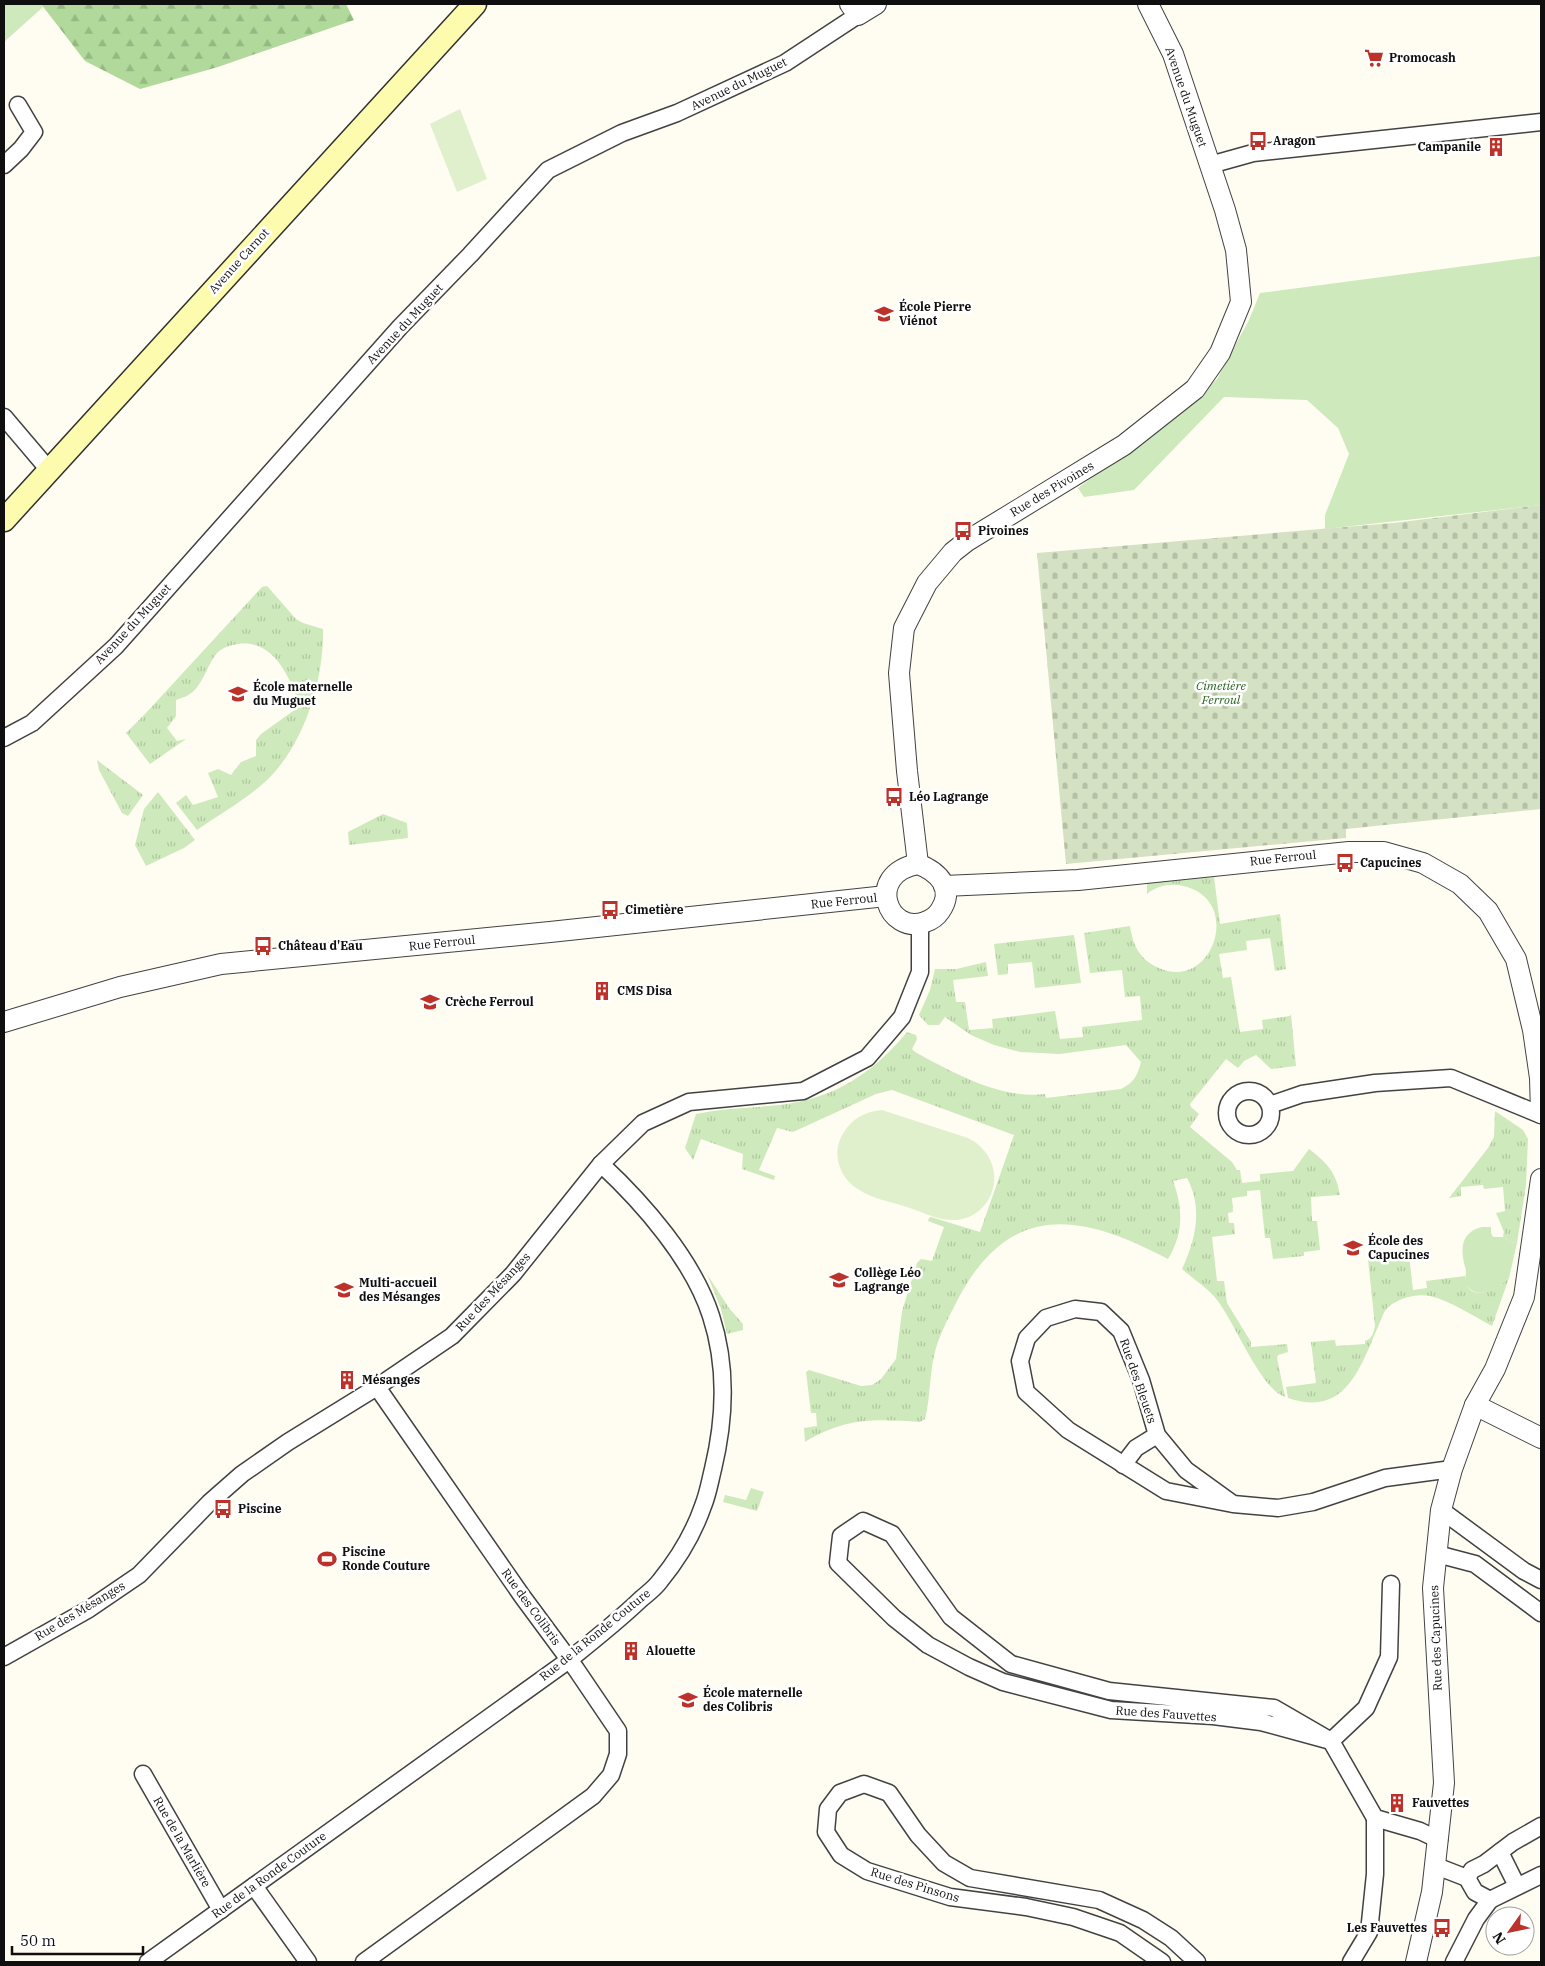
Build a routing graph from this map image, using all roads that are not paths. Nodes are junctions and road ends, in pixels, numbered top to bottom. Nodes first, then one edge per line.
1 (475, 4) edge
2 (876, 4) edge
3 (1148, 4) edge
4 (854, 10) edge
5 (18, 105) dead end
6 (1541, 122) edge
7 (4, 165) edge
8 (1210, 165) junction
9 (4, 417) edge
10 (49, 470) junction
11 (4, 520) edge
12 (4, 738) edge
13 (918, 864) junction
14 (944, 886) junction
15 (886, 896) junction
16 (920, 924) junction
17 (4, 1022) edge
18 (1541, 1078) edge
19 (1270, 1105) dead end
20 (1541, 1114) edge
21 (601, 1164) junction
22 (1540, 1191) edge
23 (377, 1387) junction
24 (1475, 1405) junction
25 (1157, 1435) junction
26 (1541, 1438) edge
27 (1122, 1465) junction
28 (1452, 1469) junction
29 (1233, 1504) junction
30 (1441, 1510) junction
31 (1436, 1554) junction
32 (1541, 1580) edge
33 (1391, 1584) dead end
34 (1541, 1613) edge
35 (980, 1640) junction
36 (4, 1656) edge
37 (569, 1660) junction
38 (1011, 1664) junction
39 (969, 1667) junction
40 (1003, 1682) junction
41 (1331, 1741) junction
42 (143, 1774) dead end
43 (1375, 1818) junction
44 (1541, 1826) edge
45 (1439, 1840) junction
46 (1500, 1852) junction
47 (1436, 1866) junction
48 (1541, 1875) edge
49 (970, 1878) junction
50 (1467, 1878) junction
51 (254, 1886) junction
52 (1516, 1886) junction
53 (1080, 1896) junction
54 (966, 1900) junction
55 (1490, 1900) junction
56 (221, 1910) junction
57 (1074, 1917) junction
58 (148, 1962) edge
59 (308, 1962) edge
60 (364, 1962) edge
61 (1162, 1962) edge
62 (1197, 1962) edge
63 (1351, 1962) edge
64 (1416, 1962) edge
65 (1454, 1962) edge

1 - 10 main road, Avenue Carnot
2 - 4 street, Avenue du Muguet
3 - 8 street, Avenue du Muguet
4 - 12 street, Avenue du Muguet
5 - 7 street
6 - 8 street
8 - 13 street, Rue des Pivoines
9 - 10 street
10 - 11 main road, Avenue Carnot
13 - 14 street
13 - 15 street
14 - 16 street
14 - 18 street, Rue Ferroul
15 - 16 street
15 - 17 street, Rue Ferroul
16 - 21 street, Rue des Mésanges
18 - 20 street
19 - 20 street
21 - 23 street, Rue des Mésanges
21 - 37 street, Rue de la Ronde Couture
22 - 24 street, Rue des Capucines
23 - 36 street, Rue des Mésanges
23 - 37 street, Rue des Colibris
24 - 26 street
24 - 28 street, Rue des Capucines
25 - 27 street
25 - 27 street, Rue des Bleuets
25 - 29 street, Rue des Bleuets
27 - 29 street, Rue des Bleuets
28 - 29 street, Rue des Bleuets
28 - 30 street, Rue des Capucines
30 - 31 street, Rue des Capucines
30 - 32 street
31 - 34 street
31 - 45 street, Rue des Capucines
33 - 41 street
35 - 38 street, Rue des Fauvettes
35 - 39 street
35 - 39 street, Rue des Fauvettes
37 - 51 street, Rue de la Ronde Couture
37 - 60 street, Rue des Colibris
38 - 40 street
38 - 41 street, Rue des Fauvettes
39 - 40 street, Rue des Fauvettes
40 - 41 street, Rue des Fauvettes
41 - 43 street
42 - 56 street, Rue de la Marlière
43 - 45 street
43 - 63 street
44 - 46 street
45 - 47 street, Rue des Capucines
46 - 50 street
46 - 52 street
47 - 50 street
47 - 64 street, Rue des Capucines
48 - 52 street
49 - 53 street, Rue des Pinsons
49 - 54 street, Rue des Pinsons
49 - 54 street, Rue des Pinsons
50 - 55 street
51 - 56 street, Rue de la Ronde Couture
51 - 59 street
52 - 55 street
53 - 57 street
53 - 62 street, Rue des Pinsons
54 - 57 street, Rue des Pinsons
55 - 65 street
56 - 58 street, Rue de la Ronde Couture
57 - 61 street, Rue des Pinsons

